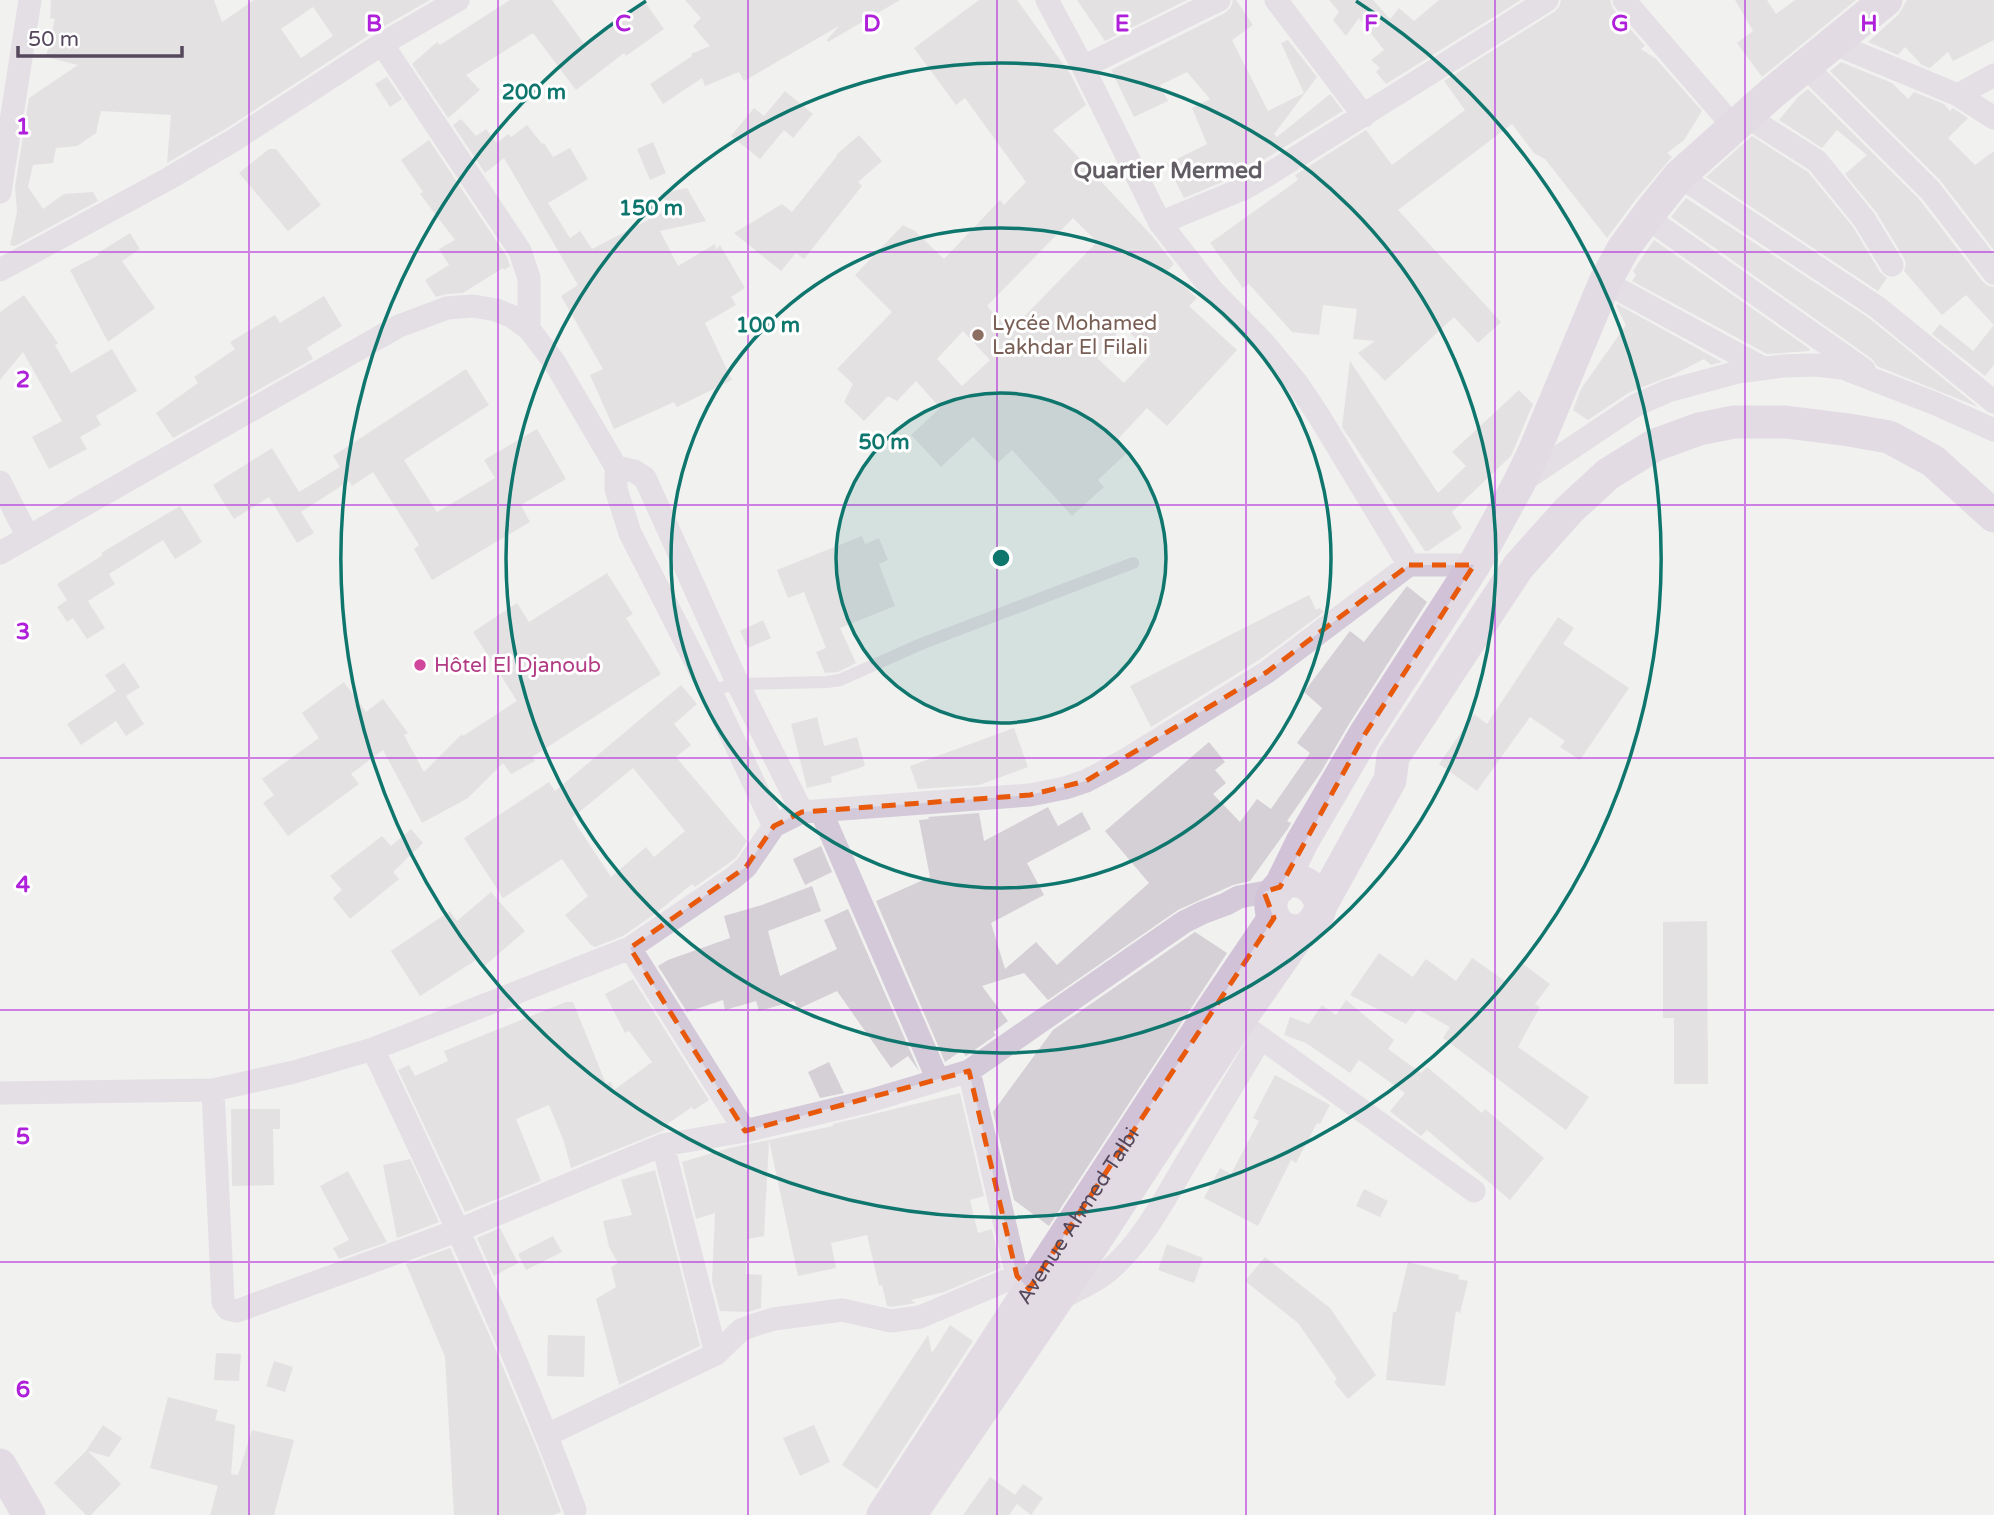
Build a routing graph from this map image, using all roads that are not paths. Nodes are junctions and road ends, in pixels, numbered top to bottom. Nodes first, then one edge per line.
1 (30, 0) edge
2 (458, 0) edge
3 (1047, 0) edge
4 (1219, 0) edge
5 (1276, 0) edge
6 (1546, 0) edge
7 (1624, 0) edge
8 (1886, 0) edge
9 (382, 44) junction
10 (1835, 44) junction
11 (1806, 66) junction
12 (1083, 67) junction
13 (1994, 75) edge
14 (1958, 95) junction
15 (1364, 116) junction
16 (1994, 118) edge
17 (1740, 121) junction
18 (1679, 176) junction
19 (0, 192) edge
20 (1646, 217) junction
21 (1160, 223) junction
22 (1892, 265) dead end
23 (0, 270) edge
24 (1994, 273) edge
25 (1605, 282) junction
26 (529, 329) junction
27 (1763, 368) junction
28 (1880, 382) junction
29 (1994, 402) edge
30 (1994, 430) edge
31 (616, 467) junction
32 (0, 482) edge
33 (1518, 485) junction
34 (1994, 516) edge
35 (29, 537) junction
36 (0, 553) edge
37 (1133, 563) dead end
38 (1409, 565) junction
39 (1474, 565) junction
40 (738, 684) junction
41 (710, 690) junction
42 (812, 812) junction
43 (774, 826) junction
44 (1288, 903) junction
45 (630, 948) junction
46 (1250, 1030) junction
47 (373, 1049) junction
48 (969, 1071) junction
49 (938, 1080) junction
50 (213, 1090) junction
51 (0, 1093) edge
52 (745, 1131) junction
53 (663, 1145) junction
54 (1474, 1191) dead end
55 (459, 1230) junction
56 (1033, 1290) junction
57 (716, 1354) junction
58 (547, 1436) junction
59 (0, 1465) edge
60 (575, 1510) dead end
61 (29, 1515) edge
62 (883, 1515) edge
63 (910, 1515) edge

1 - 19 street
2 - 9 street
3 - 12 street
4 - 12 street
5 - 15 street
6 - 15 street
7 - 17 street
8 - 10 main road
9 - 23 street
9 - 26 street
10 - 11 main road
10 - 14 street
11 - 17 main road
11 - 24 street
12 - 21 street
13 - 14 street
14 - 16 street
15 - 21 street
17 - 18 main road
17 - 22 street
18 - 20 main road
18 - 29 street
20 - 25 main road
20 - 28 street
21 - 38 street
25 - 27 street
25 - 33 main road
26 - 31 street
26 - 35 street
27 - 28 street
27 - 33 street
28 - 30 street
31 - 40 street
31 - 41 street
32 - 35 street
33 - 39 main road
34 - 44 main road
35 - 36 street
37 - 40 lane
38 - 39 street
38 - 42 street
39 - 44 main road
40 - 41 lane
40 - 42 street
41 - 43 street
42 - 43 street
42 - 49 street
43 - 45 street
44 - 46 main road
44 - 48 street
44 - 56 main road, Avenue Ahmed Talbi
45 - 47 street
45 - 52 street
46 - 54 street
46 - 56 main road
47 - 50 street
47 - 55 street
48 - 49 street
48 - 56 street
49 - 52 street
50 - 51 street
50 - 55 street
52 - 53 street
53 - 55 street
53 - 57 street
55 - 58 street
56 - 57 street
56 - 62 main road, Avenue Ahmed Talbi
56 - 63 main road
57 - 58 street
58 - 60 street
59 - 61 main road

